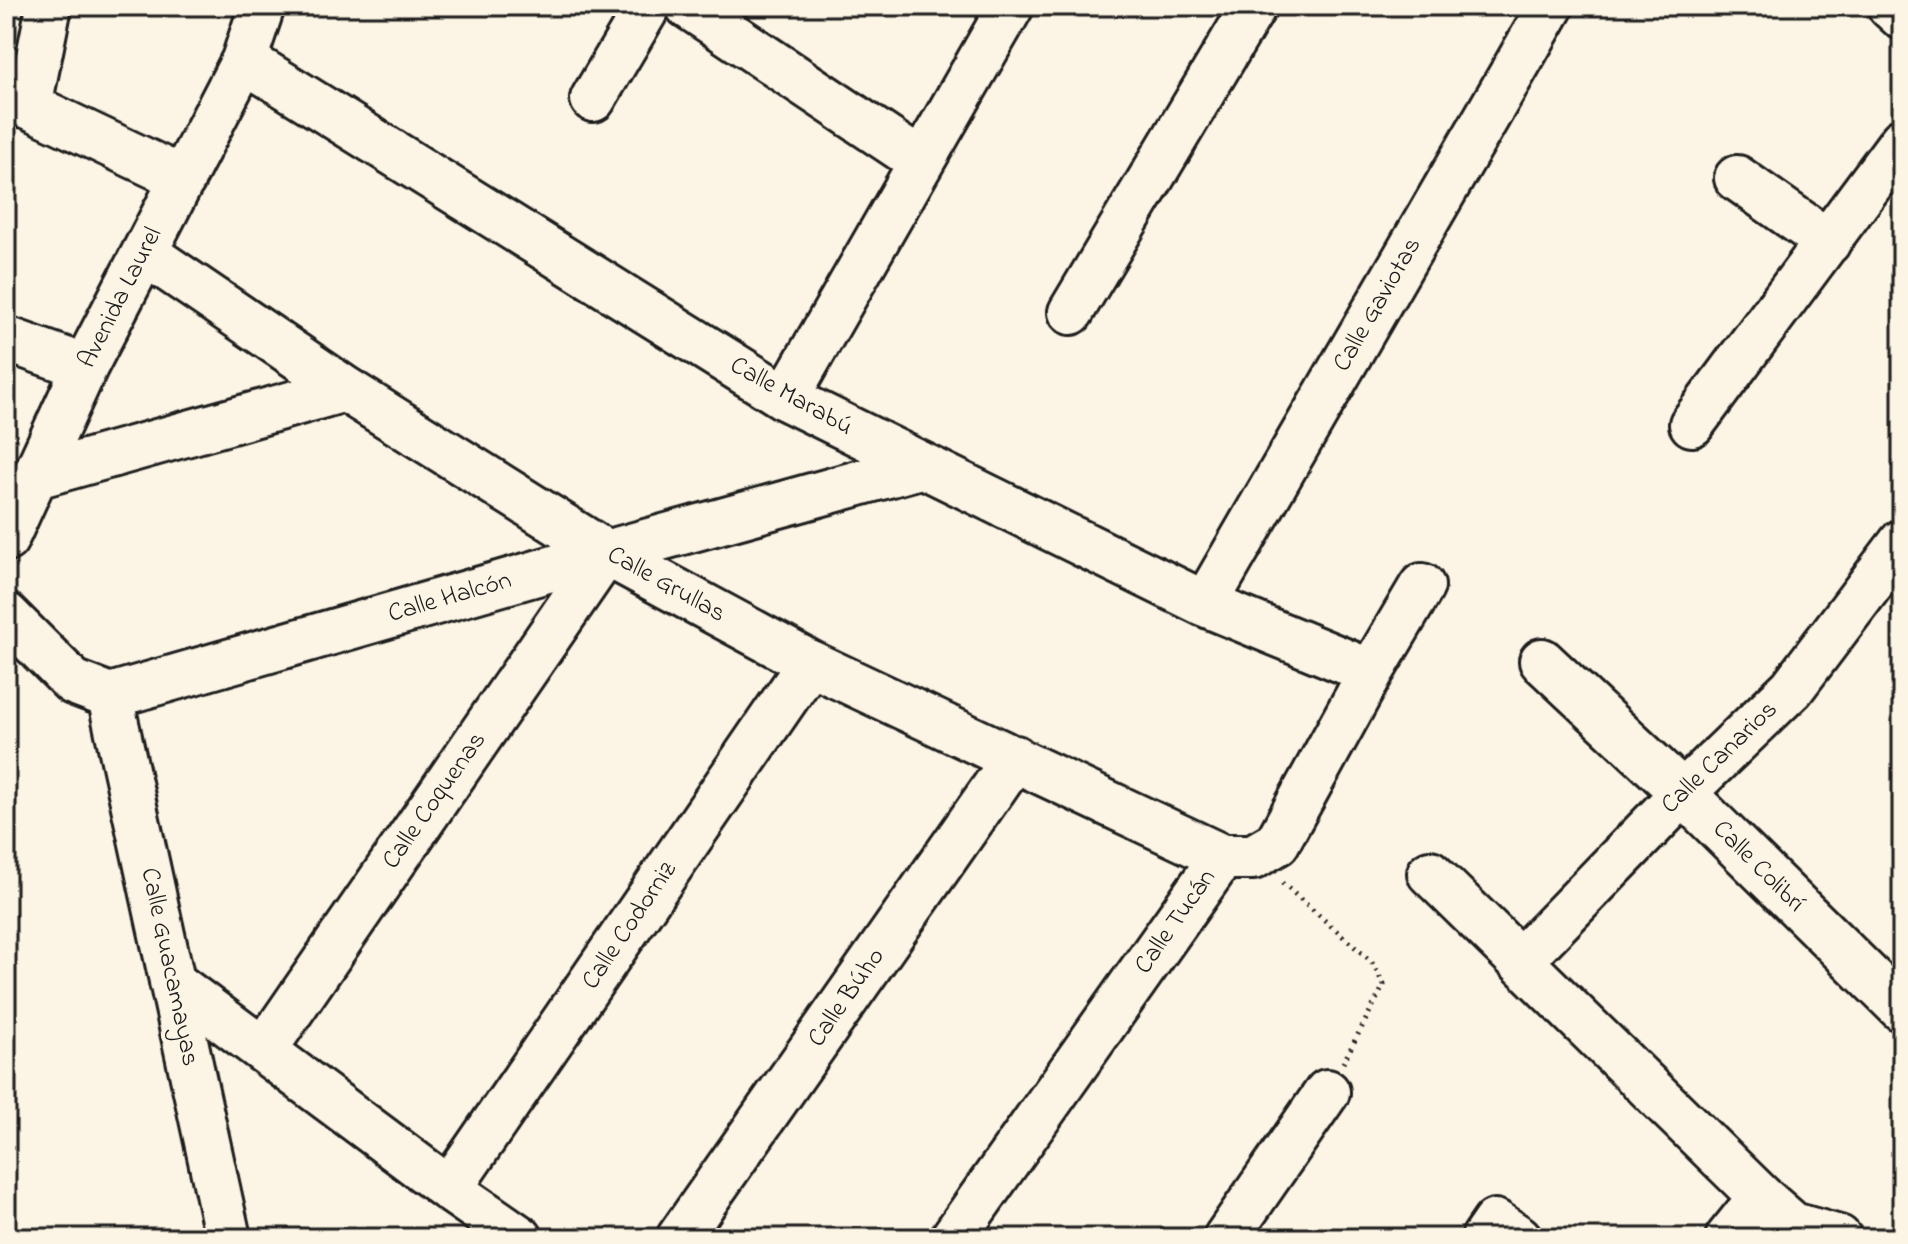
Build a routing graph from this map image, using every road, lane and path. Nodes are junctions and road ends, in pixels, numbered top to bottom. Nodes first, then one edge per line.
1 (49, 6) edge
2 (262, 6) edge
3 (648, 6) edge
4 (688, 6) edge
5 (1011, 6) edge
6 (1254, 6) edge
7 (1551, 6) edge
8 (1890, 6) edge
9 (1902, 17) edge
10 (244, 60) junction
11 (593, 99) dead end
12 (17, 103) edge
13 (1902, 141) edge
14 (920, 161) junction
15 (1737, 178) dead end
16 (183, 179) junction
17 (1828, 242) junction
18 (145, 253) junction
19 (1071, 312) dead end
20 (6, 339) edge
21 (85, 367) junction
22 (345, 389) junction
23 (786, 398) junction
24 (1692, 424) dead end
25 (920, 466) junction
26 (36, 476) junction
27 (6, 539) edge
28 (1902, 542) edge
29 (606, 553) junction
30 (1422, 586) dead end
31 (1205, 604) junction
32 (6, 615) edge
33 (1542, 661) dead end
34 (810, 663) junction
35 (1371, 672) junction
36 (110, 696) junction
37 (1015, 758) junction
38 (1683, 793) junction
39 (1237, 857) junction
40 (1430, 873) dead end
41 (1521, 960) junction
42 (172, 982) junction
43 (1902, 1009) edge
44 (264, 1050) junction
45 (1327, 1092) joint
46 (449, 1189) junction
47 (1761, 1197) junction
48 (228, 1238) edge
49 (520, 1238) edge
50 (679, 1238) edge
51 (953, 1238) edge
52 (1226, 1238) edge
53 (1484, 1238) edge
54 (1519, 1238) edge
55 (1728, 1238) edge
56 (1839, 1238) edge

1 - 12 street
2 - 10 street, Avenida Laurel
3 - 11 street
4 - 14 street
5 - 14 street
6 - 19 street
7 - 31 street, Calle Gaviotas
8 - 9 street
10 - 16 street, Avenida Laurel
10 - 23 street, Calle Marabú
12 - 16 street
13 - 17 street
14 - 23 street
15 - 17 street
16 - 18 street, Avenida Laurel
17 - 24 street
18 - 21 street, Avenida Laurel
18 - 22 street, Calle Grullas
20 - 21 street
21 - 26 street, Avenida Laurel
22 - 26 street
22 - 29 street, Calle Grullas
23 - 25 street, Calle Marabú
25 - 29 street, Calle Halcón
25 - 31 street, Calle Marabú
26 - 27 street, Avenida Laurel
28 - 38 street, Calle Canarios
29 - 34 street, Calle Grullas
29 - 36 street, Calle Halcón
29 - 44 street, Calle Coquenas
30 - 35 street, Calle Tucán
31 - 35 street, Calle Marabú
32 - 36 street
33 - 38 street, Calle Colibrí
34 - 37 street, Calle Grullas
34 - 46 street, Calle Codorniz
35 - 39 street, Calle Tucán
36 - 42 street, Calle Guacamayas
37 - 39 street, Calle Grullas
37 - 50 street, Calle Búho
38 - 41 street, Calle Canarios
38 - 43 street, Calle Colibrí
39 - 45 path
39 - 51 street, Calle Tucán
40 - 41 street
41 - 47 street
42 - 44 street
42 - 48 street, Calle Guacamayas
44 - 46 street
45 - 52 street
46 - 49 street
47 - 55 street
47 - 56 street
53 - 54 street

